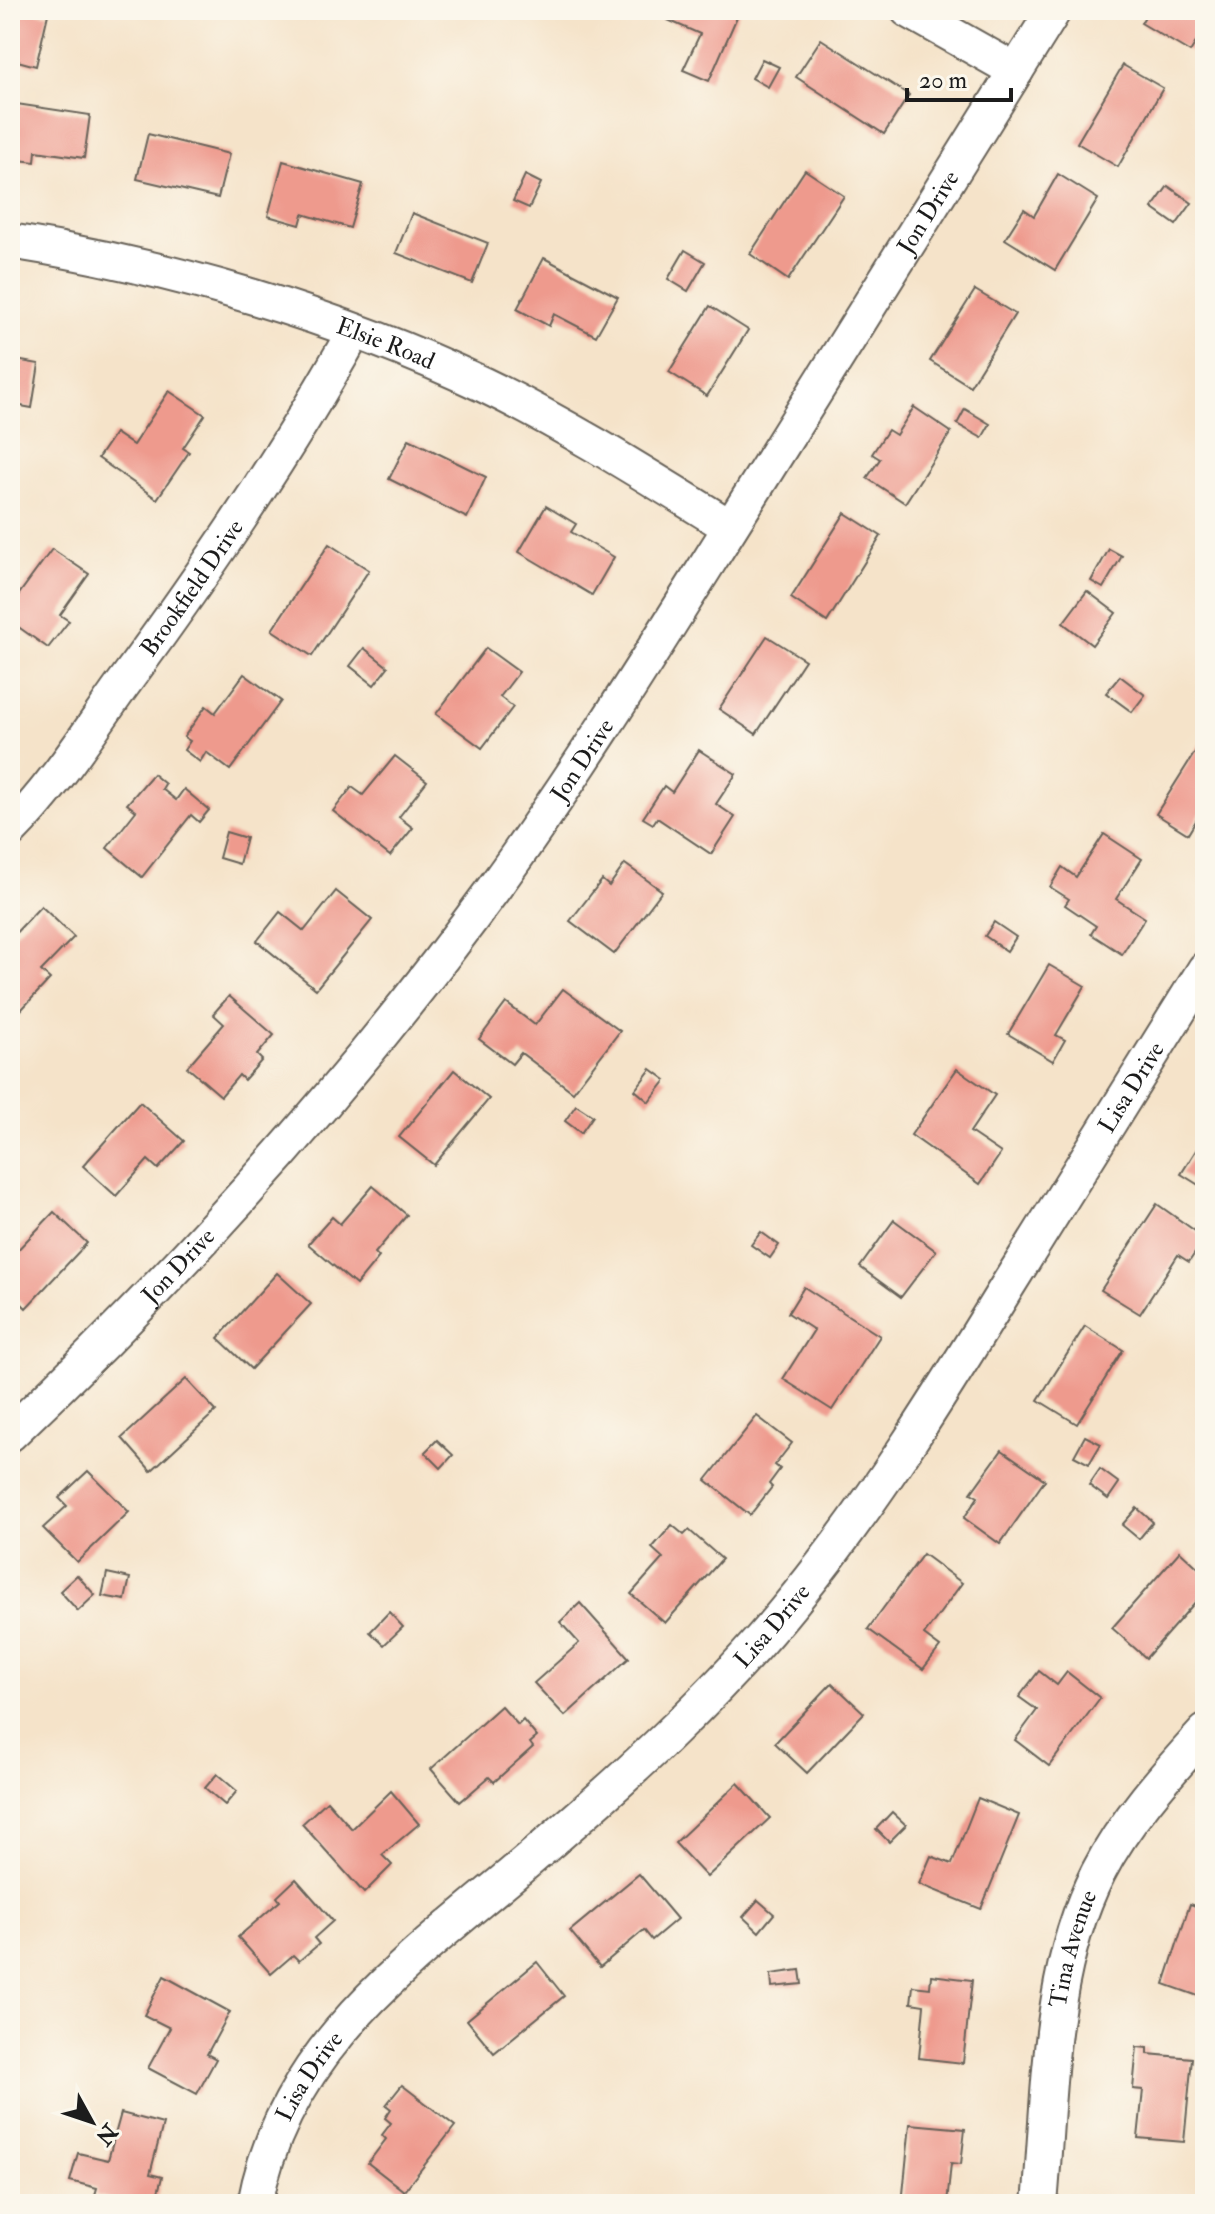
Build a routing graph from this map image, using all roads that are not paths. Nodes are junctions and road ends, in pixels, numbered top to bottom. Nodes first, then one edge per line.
1 (908, 10) edge
2 (1054, 10) edge
3 (1016, 71) junction
4 (10, 241) edge
5 (354, 332) junction
6 (730, 527) junction
7 (10, 831) edge
8 (1205, 969) edge
9 (10, 1434) edge
10 (1205, 1732) edge
11 (255, 2204) edge
12 (1040, 2204) edge

1 - 3 street
2 - 3 street, Jon Drive
3 - 6 street, Jon Drive
4 - 5 street, Elsie Road
5 - 6 street, Elsie Road
5 - 7 street, Brookfield Drive
6 - 9 street, Jon Drive
8 - 11 street, Lisa Drive
10 - 12 street, Tina Avenue

